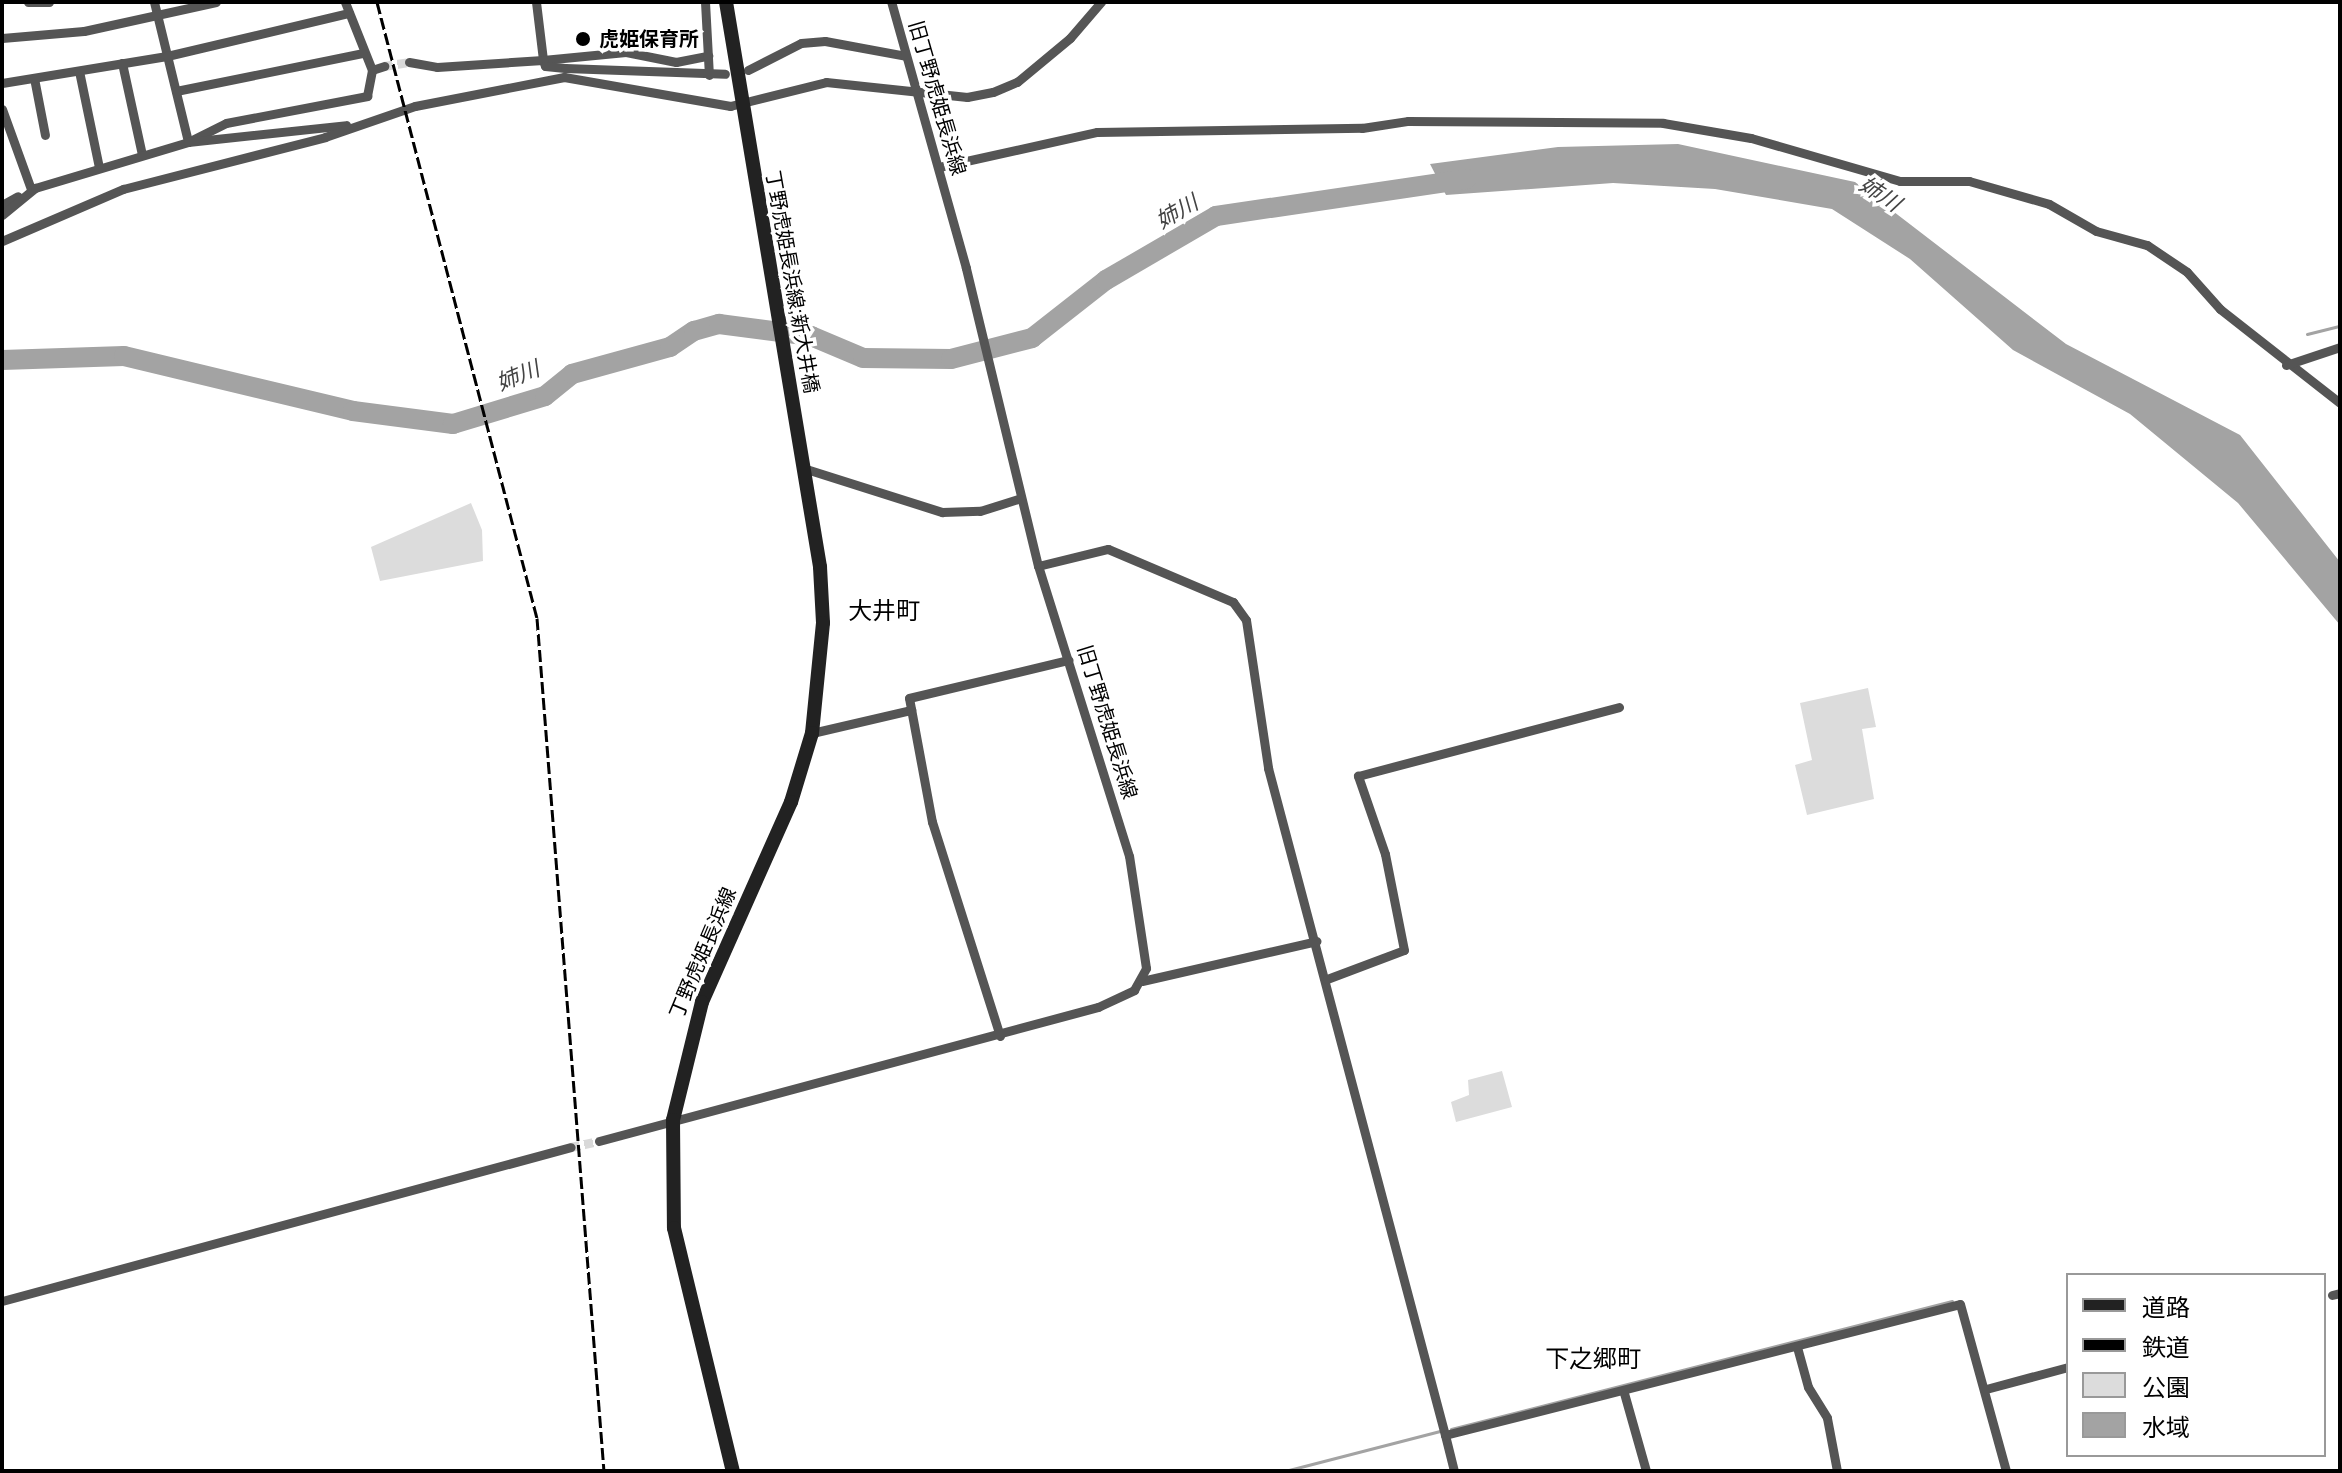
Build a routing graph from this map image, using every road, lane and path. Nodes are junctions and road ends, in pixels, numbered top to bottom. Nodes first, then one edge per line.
1 (28, 2) edge
2 (49, 2) edge
3 (154, 2) edge
4 (216, 2) edge
5 (345, 2) edge
6 (536, 2) edge
7 (705, 2) edge
8 (726, 2) edge
9 (891, 2) edge
10 (1101, 2) edge
11 (349, 13) junction
12 (157, 14) junction
13 (2, 38) edge
14 (362, 53) junction
15 (167, 56) junction
16 (708, 56) junction
17 (906, 56) junction
18 (543, 60) junction
19 (409, 62) tunnel mouth
20 (122, 63) junction
21 (384, 66) tunnel mouth
22 (615, 67) junction
23 (372, 70) junction
24 (748, 70) dead end
25 (79, 71) junction
26 (725, 74) dead end
27 (709, 75) junction
28 (34, 78) junction
29 (2, 83) edge
30 (609, 83) junction
31 (176, 91) junction
32 (919, 94) junction
33 (2, 109) edge
34 (742, 110) junction
35 (4, 122) edge
36 (362, 124) junction
37 (45, 135) dead end
38 (188, 142) junction
39 (142, 155) junction
40 (939, 167) junction
41 (99, 168) junction
42 (35, 188) junction
43 (2, 205) edge
44 (2, 215) edge
45 (2, 241) edge
46 (2340, 347) edge
47 (2286, 365) junction
48 (2340, 403) edge
49 (802, 461) junction
50 (1021, 498) junction
51 (1038, 566) junction
52 (1069, 660) junction
53 (1619, 707) dead end
54 (911, 710) junction
55 (812, 733) junction
56 (1316, 941) junction
57 (1327, 979) junction
58 (1142, 981) junction
59 (1000, 1036) junction
60 (673, 1120) junction
61 (599, 1141) tunnel mouth
62 (571, 1147) tunnel mouth
63 (2, 1301) edge
64 (1797, 1347) junction
65 (2066, 1368) edge
66 (1986, 1389) junction
67 (1624, 1393) junction
68 (1445, 1435) junction
69 (733, 1471) edge
70 (1454, 1471) edge
71 (1646, 1471) edge
72 (1837, 1471) edge
73 (2006, 1471) edge

1 - 2 street
3 - 12 street
4 - 12 street
5 - 11 street
6 - 18 street
7 - 16 street
8 - 34 main road
9 - 17 street, 旧丁野虎姫長浜線
10 - 32 street
11 - 14 street
11 - 15 street
12 - 13 street
12 - 15 street
14 - 23 street
14 - 31 street
15 - 20 street
15 - 31 street
16 - 18 street
16 - 27 street
17 - 24 street
17 - 32 street, 旧丁野虎姫長浜線
18 - 19 street
18 - 22 street
20 - 25 street
20 - 39 street
21 - 23 street
22 - 27 street
22 - 30 street
23 - 38 street
25 - 28 street
25 - 41 street
26 - 27 street
28 - 29 street
28 - 37 street
30 - 34 street
30 - 36 street
31 - 38 street
32 - 34 street
32 - 40 street, 旧丁野虎姫長浜線
33 - 35 street
34 - 49 main road, 丁野虎姫長浜線;新大井橋
35 - 42 street
36 - 38 street
36 - 45 street
38 - 39 street
39 - 41 street
40 - 47 street
40 - 50 street, 旧丁野虎姫長浜線
41 - 42 street
42 - 43 street
42 - 44 street
46 - 47 street
47 - 48 street
49 - 50 street
49 - 55 main road, 丁野虎姫長浜線
50 - 51 street, 旧丁野虎姫長浜線
51 - 52 street, 旧丁野虎姫長浜線
51 - 56 street
52 - 54 street
52 - 58 street, 旧丁野虎姫長浜線
53 - 57 street
54 - 55 street
54 - 59 street
55 - 60 main road, 丁野虎姫長浜線
56 - 57 street
56 - 58 street
57 - 68 street
58 - 59 street
59 - 60 street
60 - 61 street
60 - 69 main road, 丁野虎姫長浜線
62 - 63 street
64 - 66 street
64 - 67 street
64 - 72 street
65 - 66 street
66 - 73 street
67 - 68 street
67 - 71 street
68 - 70 street

